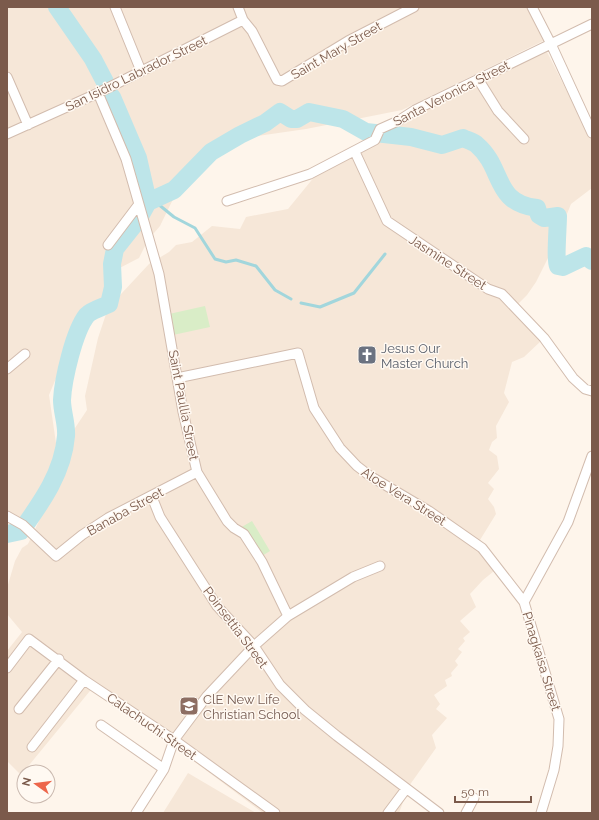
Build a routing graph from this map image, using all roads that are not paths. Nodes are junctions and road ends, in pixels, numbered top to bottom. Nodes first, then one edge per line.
1 (115, 7) edge
2 (238, 7) edge
3 (414, 7) edge
4 (532, 7) edge
5 (243, 20) junction
6 (592, 24) edge
7 (551, 44) junction
8 (141, 71) junction
9 (7, 77) edge
10 (478, 79) junction
11 (98, 93) junction
12 (28, 125) junction
13 (592, 133) edge
14 (7, 134) edge
15 (524, 139) dead end
16 (355, 152) junction
17 (227, 201) dead end
18 (141, 211) junction
19 (108, 245) dead end
20 (24, 354) dead end
21 (7, 369) edge
22 (177, 378) junction
23 (592, 391) edge
24 (592, 456) edge
25 (197, 472) junction
26 (152, 496) junction
27 (7, 516) edge
28 (380, 566) dead end
29 (524, 602) junction
30 (288, 616) junction
31 (254, 646) junction
32 (59, 659) junction
33 (7, 668) edge
34 (84, 680) junction
35 (19, 709) dead end
36 (101, 725) dead end
37 (174, 740) junction
38 (32, 747) dead end
39 (164, 769) junction
40 (406, 789) junction
41 (474, 798) dead end
42 (136, 813) edge
43 (275, 813) edge
44 (388, 813) edge
45 (439, 813) edge
46 (466, 813) edge
47 (541, 813) edge

1 - 8 street
2 - 5 street, Saint Mary Street
3 - 5 street, Saint Mary Street
4 - 7 street
5 - 8 street, San Isidro Labrador Street
6 - 7 street, Santa Veronica Street
7 - 10 street, Santa Veronica Street
7 - 13 street
8 - 11 street, San Isidro Labrador Street
9 - 12 street
10 - 15 street
10 - 16 street, Santa Veronica Street
11 - 12 street, San Isidro Labrador Street
11 - 18 street, Saint Paullia Street
12 - 14 street, San Isidro Labrador Street
16 - 17 street, Santa Veronica Street
16 - 23 street, Jasmine Street
18 - 19 street
18 - 22 street, Saint Paullia Street
20 - 21 street
22 - 25 street, Saint Paullia Street
22 - 29 street, Aloe Vera Street
24 - 29 street
25 - 26 street, Banaba Street
25 - 30 street, Saint Paullia Street
26 - 27 street, Banaba Street
26 - 31 street, Poinsettia Street
28 - 30 street
29 - 47 street, Pinagkaisa Street
30 - 31 street
31 - 37 street
31 - 40 street, Poinsettia Street
32 - 33 street, Calachuchi Street
32 - 34 street, Calachuchi Street
32 - 35 street
34 - 37 street, Calachuchi Street
34 - 38 street
36 - 39 street
37 - 39 street
37 - 43 street, Calachuchi Street
39 - 42 street
40 - 44 street
40 - 45 street, Poinsettia Street
41 - 46 street

